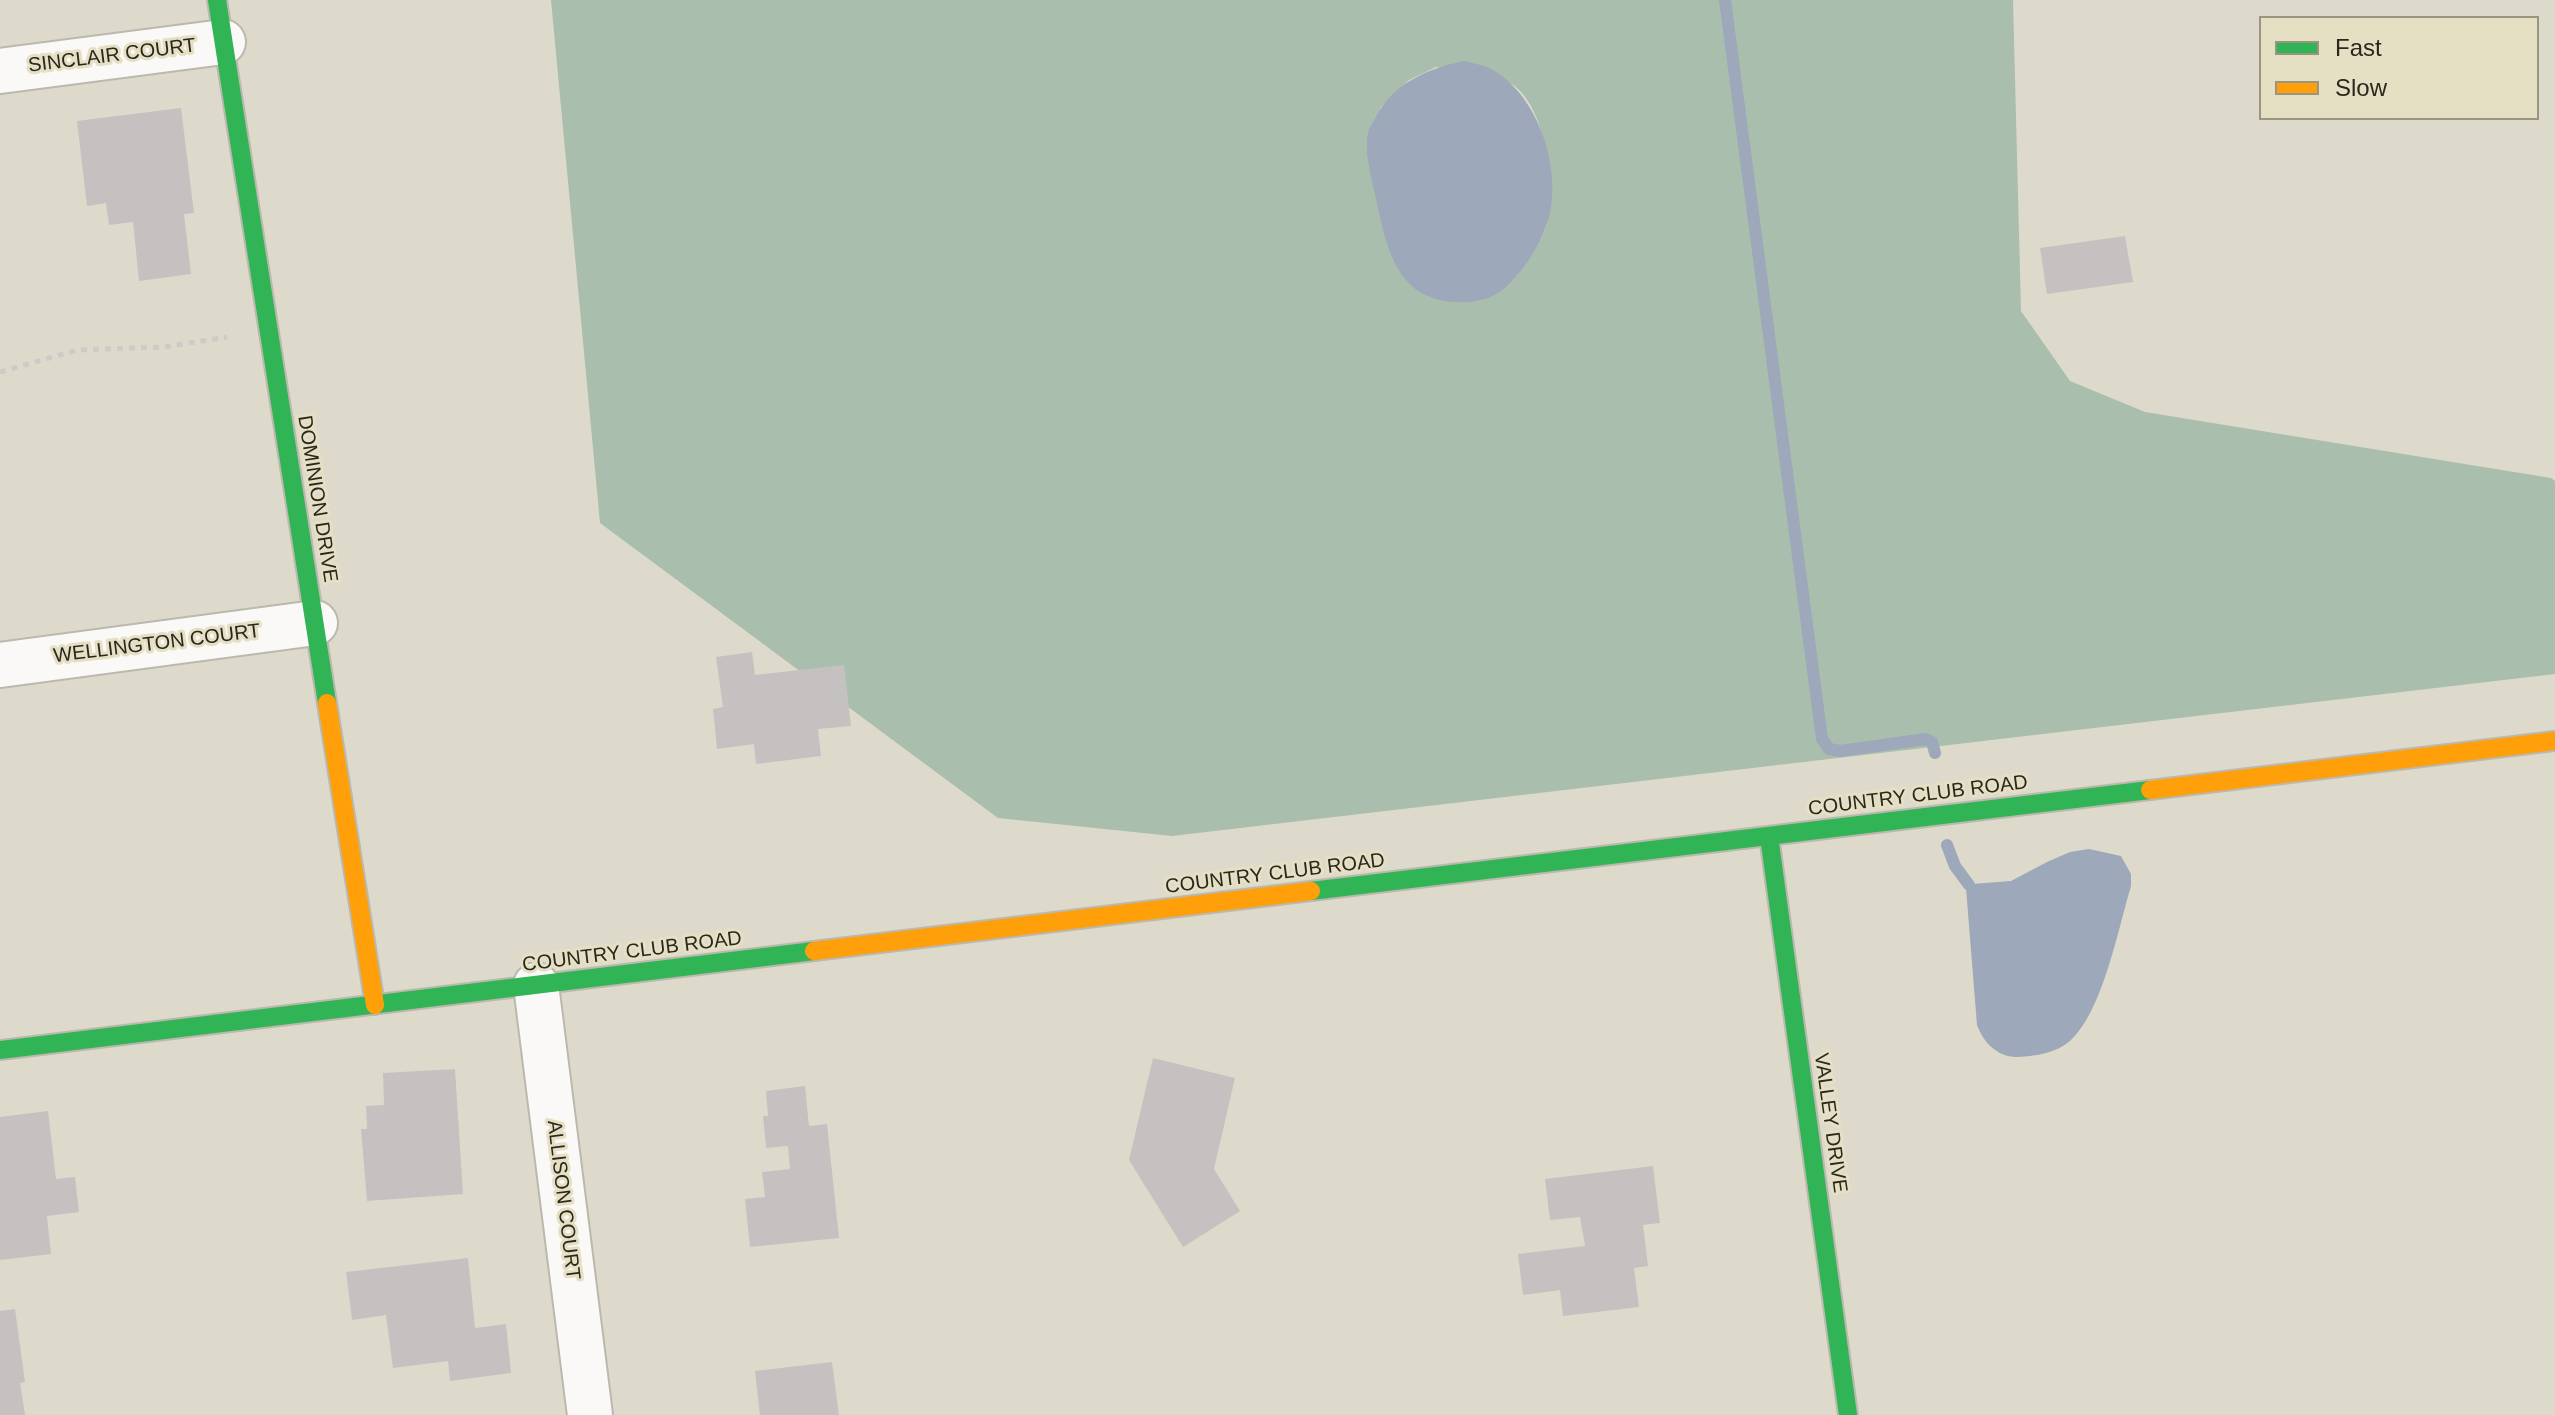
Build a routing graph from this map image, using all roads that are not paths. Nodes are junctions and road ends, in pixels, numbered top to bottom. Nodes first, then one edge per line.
1 (220, 21) edge
2 (0, 71) edge
3 (315, 623) junction
4 (0, 665) edge
5 (2555, 741) edge
6 (1769, 836) junction
7 (536, 985) junction
8 (375, 1005) junction
9 (0, 1050) edge
10 (590, 1415) edge
11 (1848, 1415) edge

1 - 2 street, SINCLAIR COURT
1 - 3 street, DOMINION DRIVE
3 - 4 street, WELLINGTON COURT
3 - 8 street, DOMINION DRIVE
5 - 6 street, COUNTRY CLUB ROAD
6 - 7 street, COUNTRY CLUB ROAD
6 - 11 street, VALLEY DRIVE
7 - 8 street, COUNTRY CLUB ROAD
7 - 10 street, ALLISON COURT
8 - 9 street, COUNTRY CLUB ROAD

